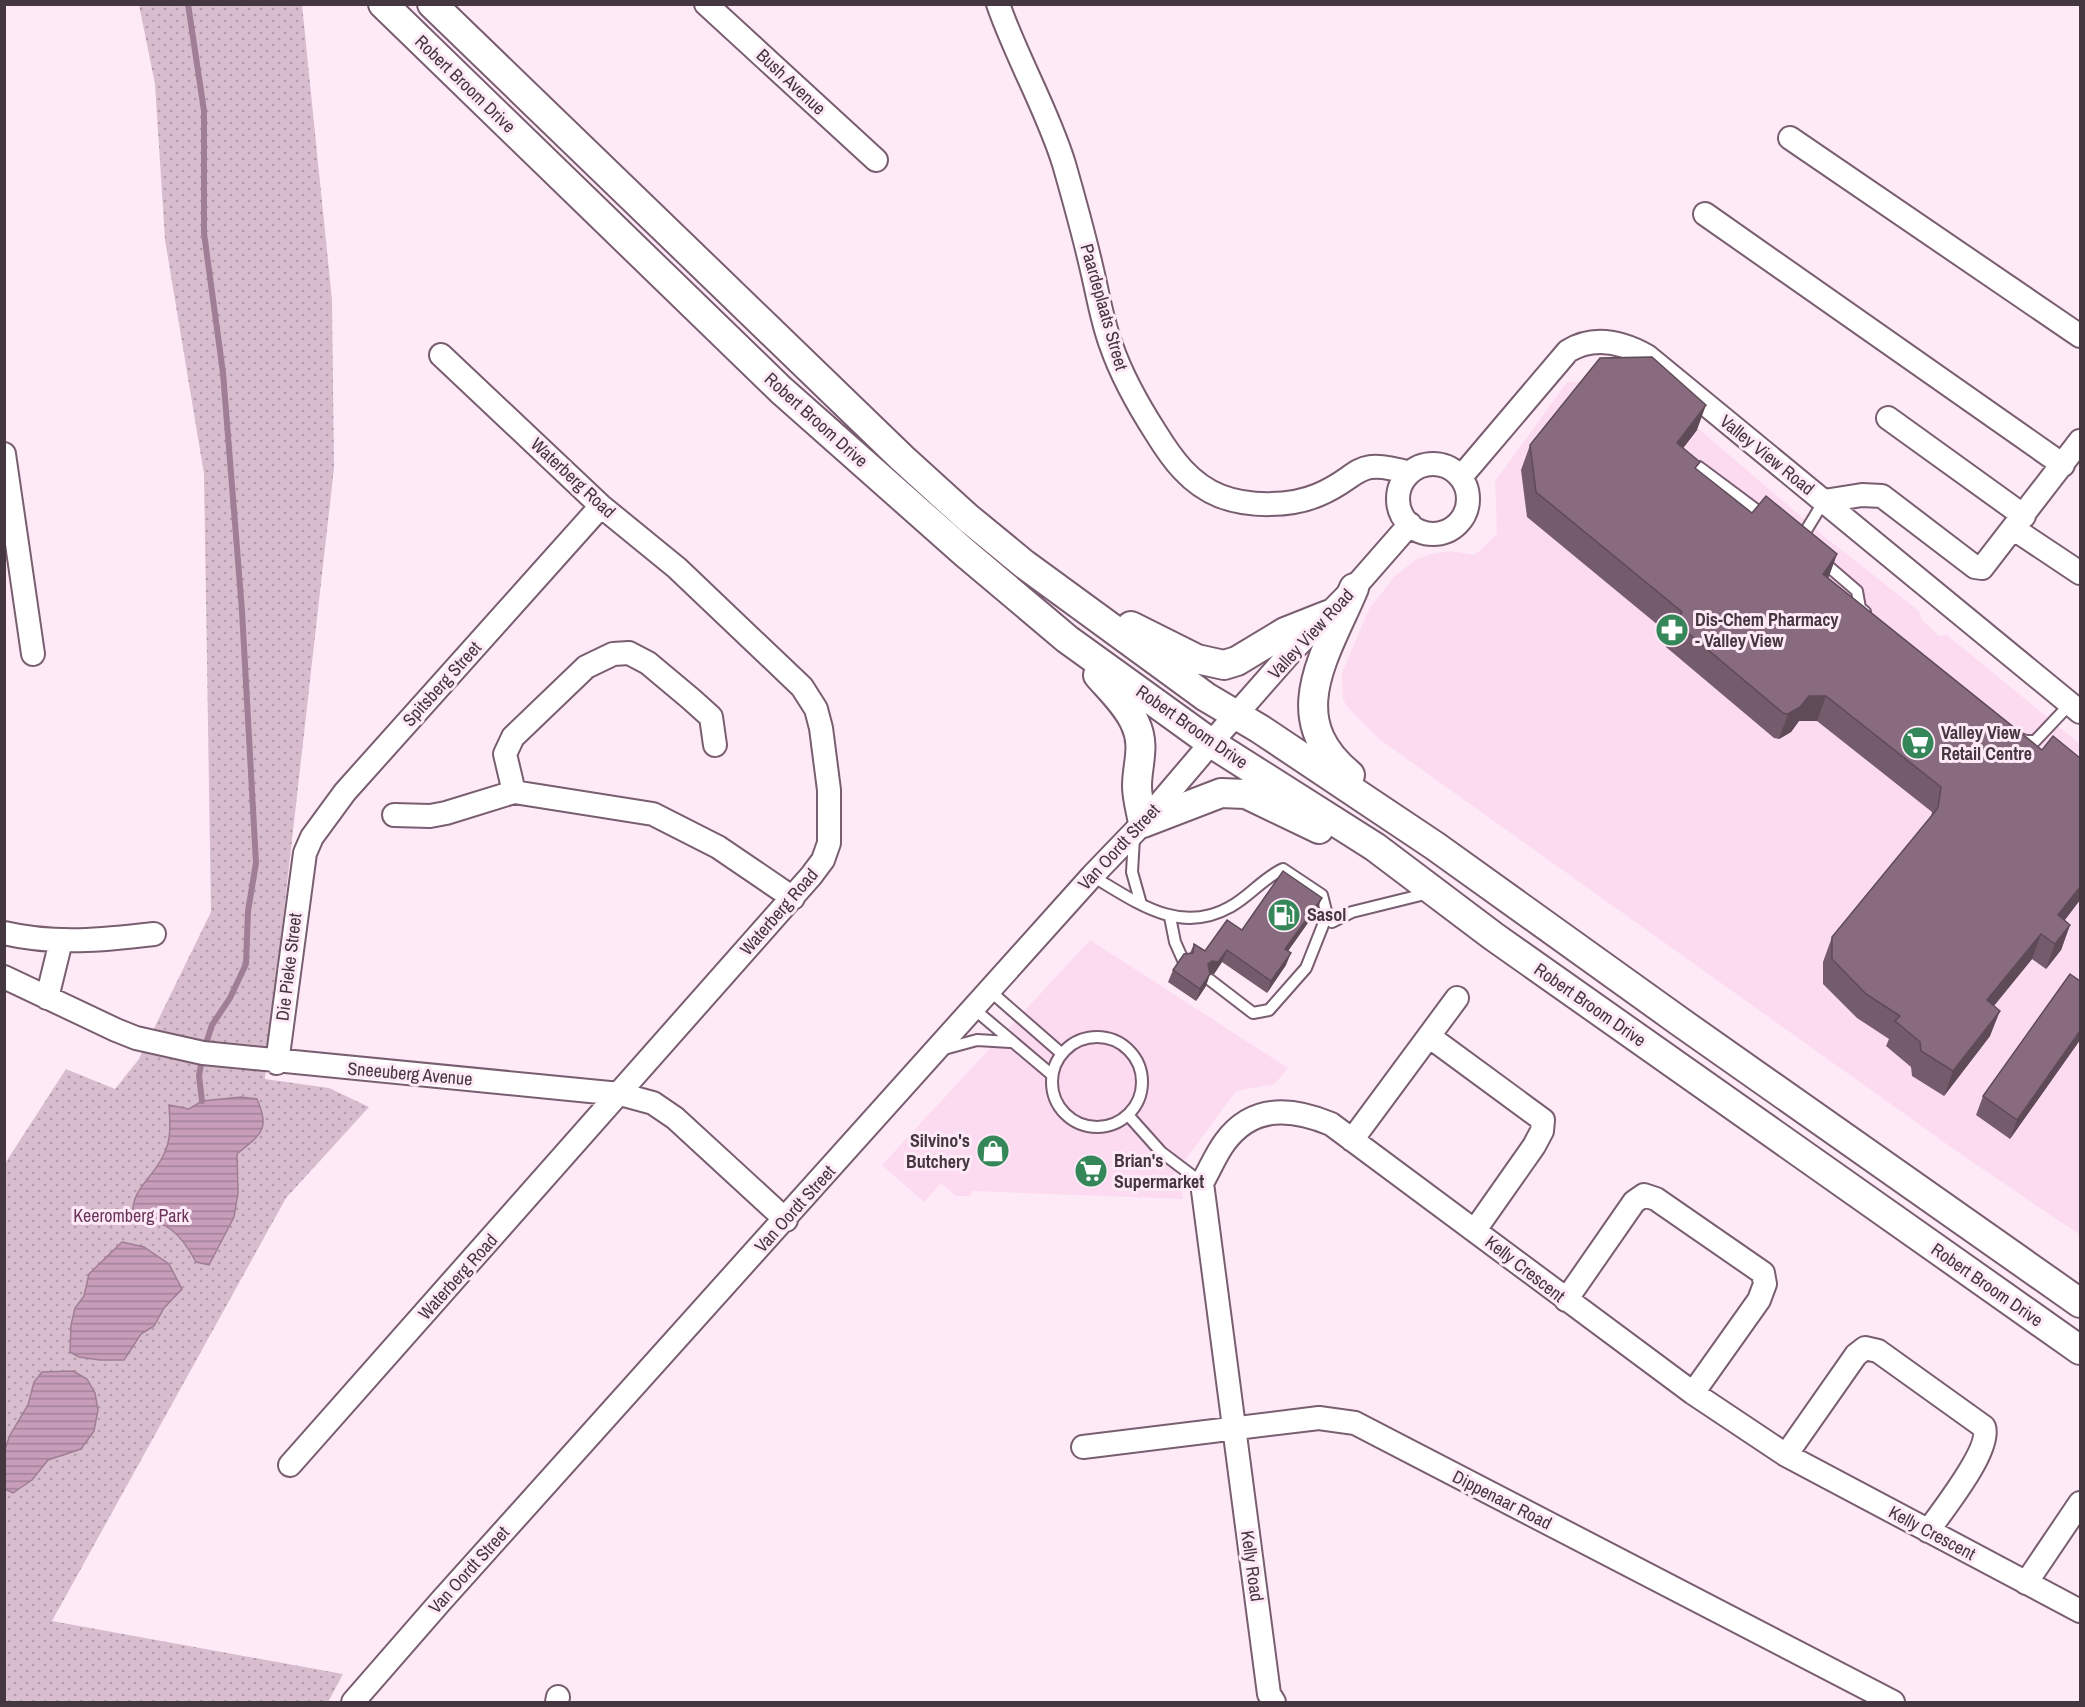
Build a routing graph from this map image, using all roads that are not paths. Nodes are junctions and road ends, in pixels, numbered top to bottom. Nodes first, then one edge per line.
1 (383, 4) edge
2 (432, 4) edge
3 (706, 4) edge
4 (998, 4) edge
5 (1790, 138) dead end
6 (876, 160) dead end
7 (1705, 214) dead end
8 (2080, 336) edge
9 (441, 355) dead end
10 (1888, 418) dead end
11 (2080, 441) edge
12 (4, 454) edge
13 (2063, 465) junction
14 (1699, 466) edge
15 (1409, 474) junction
16 (6, 477) edge
17 (1461, 477) junction
18 (1824, 501) junction
19 (601, 506) junction
20 (1772, 521) edge
21 (2019, 522) junction
22 (1410, 525) junction
23 (2080, 573) edge
24 (1354, 588) junction
25 (1062, 592) junction
26 (1328, 615) junction
27 (1878, 623) edge
28 (1067, 639) junction
29 (33, 654) dead end
30 (2075, 708) edge
31 (1236, 715) junction
32 (2011, 735) edge
33 (1210, 743) junction
34 (715, 746) dead end
35 (514, 792) junction
36 (394, 815) dead end
37 (1139, 827) junction
38 (1435, 846) junction
39 (1375, 847) junction
40 (300, 872) joint
41 (1092, 876) junction
42 (1432, 892) junction
43 (793, 898) junction
44 (1141, 904) junction
45 (1327, 915) junction
46 (1170, 917) junction
47 (4, 933) edge
48 (154, 934) dead end
49 (61, 941) junction
50 (1183, 960) edge
51 (4, 977) edge
52 (1210, 980) edge
53 (990, 991) junction
54 (47, 998) junction
55 (1457, 998) dead end
56 (974, 1009) junction
57 (1430, 1037) junction
58 (1014, 1042) junction
59 (935, 1053) junction
60 (1061, 1053) junction
61 (277, 1063) junction
62 (1051, 1074) junction
63 (620, 1094) junction
64 (1128, 1115) junction
65 (1352, 1140) junction
66 (1202, 1183) junction
67 (786, 1220) junction
68 (1475, 1230) junction
69 (1978, 1232) junction
70 (2080, 1286) edge
71 (1566, 1300) junction
72 (2080, 1303) edge
73 (2080, 1350) edge
74 (1693, 1393) junction
75 (1234, 1428) junction
76 (1083, 1447) dead end
77 (1786, 1455) junction
78 (290, 1465) dead end
79 (2080, 1503) edge
80 (1928, 1531) junction
81 (2026, 1583) junction
82 (2080, 1611) edge
83 (353, 1702) edge
84 (1274, 1702) edge
85 (1893, 1702) edge

1 - 28 street, Robert Broom Drive
2 - 25 street, Robert Broom Drive
3 - 6 street, Bush Avenue
4 - 15 street, Paardeplaats Street
5 - 8 street
7 - 13 street
9 - 19 street, Waterberg Road
10 - 21 street
11 - 13 street
12 - 16 street
13 - 21 street
14 - 20 lane
15 - 17 street
15 - 22 street
16 - 29 street
17 - 18 street, Valley View Road
17 - 22 street
18 - 21 street
18 - 27 lane
18 - 30 street, Valley View Road
19 - 40 street, Spitsberg Street
19 - 43 street, Waterberg Road
21 - 23 street
22 - 24 street, Valley View Road
24 - 26 street, Valley View Road
24 - 38 street
25 - 26 street
25 - 31 street, Robert Broom Drive
26 - 31 street, Valley View Road
28 - 33 street, Robert Broom Drive
28 - 37 street
30 - 32 lane
31 - 33 street, Van Oordt Street
31 - 38 street, Robert Broom Drive
33 - 37 street, Van Oordt Street
33 - 39 street, Robert Broom Drive
34 - 35 street
35 - 36 street
35 - 43 street
37 - 39 street
37 - 41 street, Van Oordt Street
37 - 44 lane
38 - 69 street, Robert Broom Drive
39 - 42 street, Robert Broom Drive
40 - 61 street, Die Pieke Street
41 - 44 lane
41 - 53 street, Van Oordt Street
42 - 45 lane
42 - 73 street, Robert Broom Drive
43 - 63 street, Waterberg Road
44 - 46 lane
45 - 46 lane
45 - 52 lane
46 - 50 lane
47 - 49 street
48 - 49 street
49 - 54 street
51 - 54 street, Sneeuberg Avenue
53 - 56 street, Van Oordt Street
53 - 60 lane
54 - 61 street, Sneeuberg Avenue
55 - 57 street
56 - 58 lane
56 - 59 street, Van Oordt Street
57 - 65 street
57 - 68 street
58 - 59 lane
58 - 62 lane
59 - 67 street, Van Oordt Street
60 - 62 lane
60 - 64 lane
61 - 63 street, Sneeuberg Avenue
62 - 64 lane
63 - 67 street, Sneeuberg Avenue
63 - 78 street, Waterberg Road
64 - 66 lane
65 - 66 street, Kelly Crescent
65 - 68 street, Kelly Crescent
66 - 75 street
67 - 83 street, Van Oordt Street
68 - 71 street, Kelly Crescent
69 - 70 street
69 - 72 street, Robert Broom Drive
71 - 74 street, Kelly Crescent
71 - 74 street
74 - 77 street, Kelly Crescent
75 - 76 street, Dippenaar Road
75 - 84 street, Kelly Road
75 - 85 street, Dippenaar Road
77 - 80 street, Kelly Crescent
77 - 80 street
79 - 81 street
80 - 81 street, Kelly Crescent
81 - 82 street, Kelly Crescent

